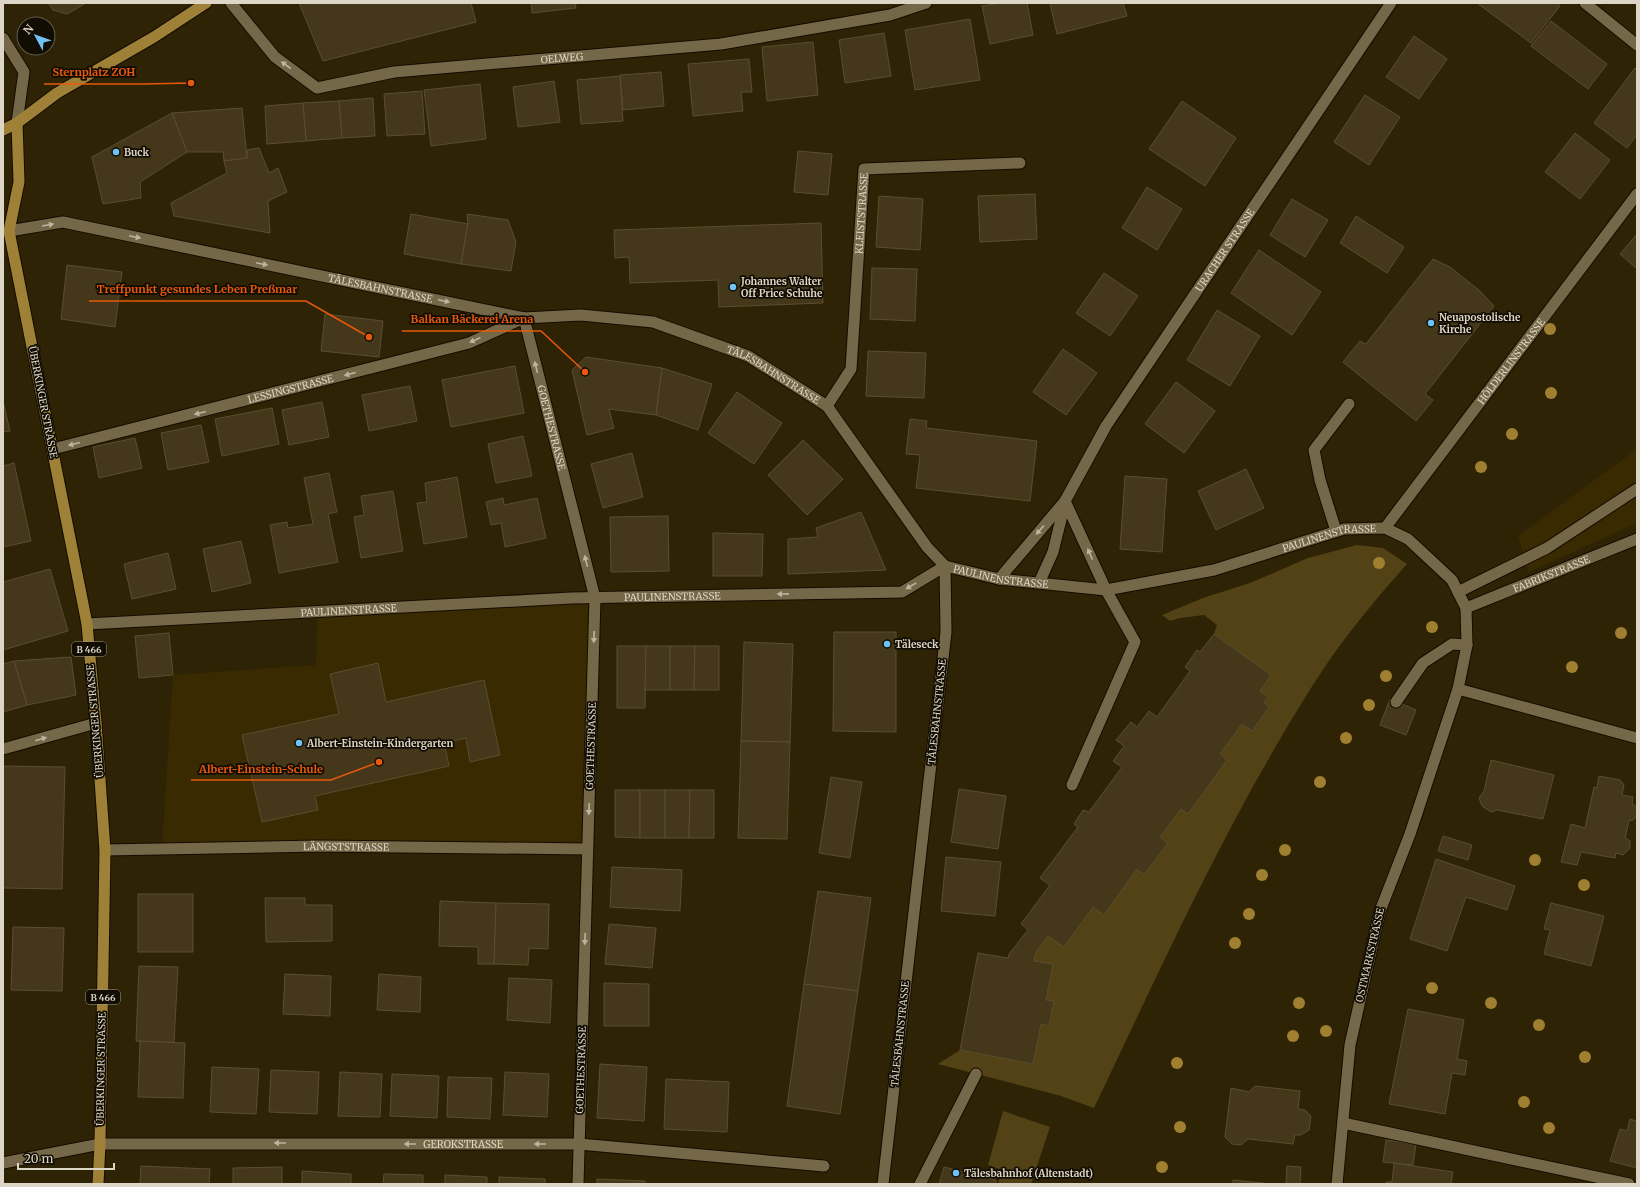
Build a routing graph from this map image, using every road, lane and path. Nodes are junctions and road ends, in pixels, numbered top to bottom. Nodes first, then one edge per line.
1 (206, 3) edge
2 (231, 3) edge
3 (926, 3) edge
4 (1391, 3) edge
5 (1585, 3) edge
6 (3, 38) edge
7 (1637, 45) edge
8 (17, 123) junction
9 (3, 130) edge
10 (1020, 163) dead end
11 (1637, 194) edge
12 (9, 231) junction
13 (524, 318) junction
14 (1349, 404) dead end
15 (827, 406) junction
16 (53, 449) junction
17 (1637, 489) edge
18 (1065, 501) junction
19 (1385, 528) junction
20 (1336, 531) junction
21 (1637, 539) edge
22 (945, 566) junction
23 (999, 579) junction
24 (1039, 583) junction
25 (1106, 590) junction
26 (1458, 592) junction
27 (595, 598) junction
28 (1466, 608) junction
29 (87, 624) junction
30 (1467, 646) junction
31 (1458, 690) junction
32 (1396, 702) dead end
33 (96, 723) junction
34 (1637, 738) edge
35 (3, 749) edge
36 (1072, 785) dead end
37 (588, 849) junction
38 (105, 850) junction
39 (976, 1074) dead end
40 (1343, 1123) junction
41 (100, 1144) junction
42 (579, 1144) junction
43 (3, 1163) edge
44 (824, 1166) dead end
45 (98, 1184) edge
46 (578, 1184) edge
47 (883, 1184) edge
48 (920, 1184) edge
49 (1337, 1184) edge
50 (1629, 1184) edge

1 - 8 main road
3 -> 2 street, OELWEG
4 - 18 street, URACHER STRASSE
5 - 7 street
6 - 8 street
8 - 9 main road
8 - 12 main road, ÜBERKINGER STRASSE / B 466
10 - 15 street, KLEISTSTRASSE
11 - 19 street, HÖLDERLINSTRASSE
12 -> 13 street, TÄLESBAHNSTRASSE
12 - 16 main road, ÜBERKINGER STRASSE / B 466
13 - 15 street, TÄLESBAHNSTRASSE
13 -> 16 street, LESSINGSTRASSE
27 -> 13 street, GOETHESTRASSE
14 - 20 street
15 - 22 street, TÄLESBAHNSTRASSE
16 - 29 main road, ÜBERKINGER STRASSE / B 466
17 - 26 street
18 -> 23 street, URACHER STRASSE
18 - 24 street, URACHER STRASSE
25 -> 18 street
19 - 20 street, PAULINENSTRASSE
19 - 26 street, PAULINENSTRASSE
20 - 25 street, PAULINENSTRASSE
21 - 28 street, FABRIKSTRASSE
22 - 23 street, PAULINENSTRASSE
22 -> 27 street, PAULINENSTRASSE
22 - 47 street, TÄLESBAHNSTRASSE
23 - 24 street, PAULINENSTRASSE
24 - 25 street, PAULINENSTRASSE
25 - 36 street
26 - 28 street, PAULINENSTRASSE
27 - 29 street, PAULINENSTRASSE
27 -> 37 street, GOETHESTRASSE
28 - 30 street, PAULINENSTRASSE
29 - 33 main road, ÜBERKINGER STRASSE / B 466
30 - 31 street, PAULINENSTRASSE
30 - 32 street
31 - 34 street
31 - 40 street, OSTMARKSTRASSE
35 -> 33 street
33 - 38 main road, ÜBERKINGER STRASSE / B 466
37 - 38 street, LÄNGSTSTRASSE
37 -> 42 street, GOETHESTRASSE
38 - 41 main road, ÜBERKINGER STRASSE / B 466
39 - 48 street
40 - 49 street, OSTMARKSTRASSE
40 - 50 street
42 -> 41 street, GEROKSTRASSE
41 - 43 street, GEROKSTRASSE
41 - 45 main road, ÜBERKINGER STRASSE / B 466
42 - 44 street, GEROKSTRASSE
42 - 46 street, GOETHESTRASSE

